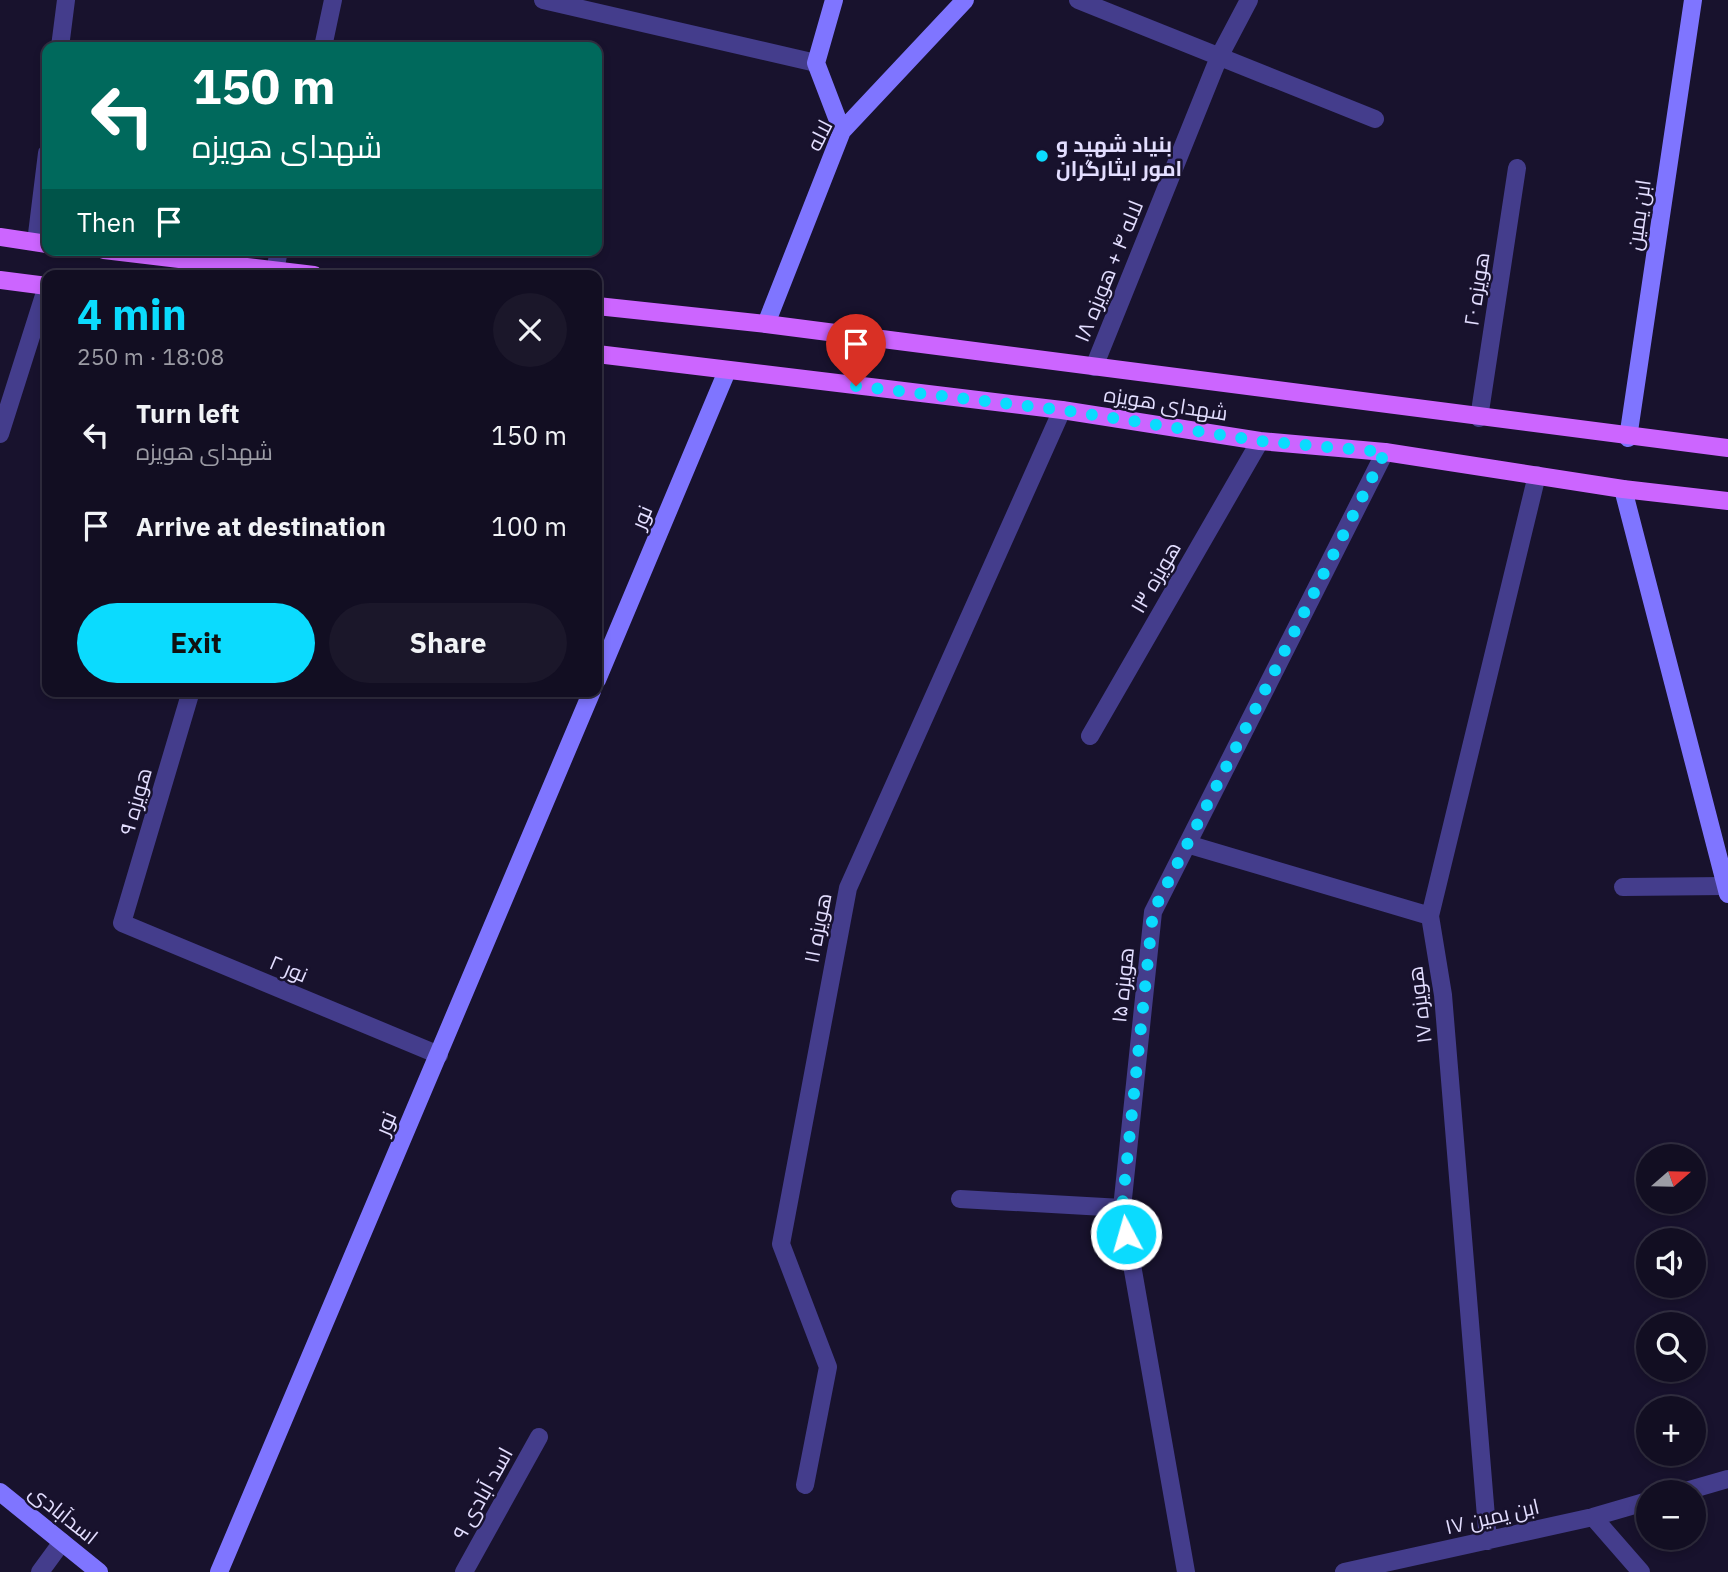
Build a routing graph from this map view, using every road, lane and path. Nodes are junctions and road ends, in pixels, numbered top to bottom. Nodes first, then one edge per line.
1 (66, 0) edge
2 (332, 0) edge
3 (543, 0) edge
4 (834, 0) edge
5 (965, 0) edge
6 (1078, 0) edge
7 (1249, 0) edge
8 (1693, 0) edge
9 (61, 42) edge
10 (324, 42) edge
11 (1219, 57) junction
12 (816, 63) junction
13 (1375, 118) dead end
14 (842, 131) junction
15 (1517, 168) dead end
16 (0, 237) edge
17 (42, 243) edge
18 (153, 256) edge
19 (267, 270) edge
20 (0, 280) edge
21 (42, 285) edge
22 (42, 302) edge
23 (602, 307) edge
24 (766, 324) junction
25 (602, 355) edge
26 (1094, 367) junction
27 (727, 371) junction
28 (1062, 410) junction
29 (1479, 418) junction
30 (0, 434) edge
31 (1628, 438) junction
32 (1260, 441) junction
33 (1728, 448) edge
34 (1385, 452) junction
35 (1537, 475) junction
36 (1623, 489) junction
37 (1728, 501) edge
38 (602, 668) edge
39 (189, 697) edge
40 (589, 697) edge
41 (1090, 736) dead end
42 (1187, 844) junction
43 (1623, 887) dead end
44 (1727, 890) edge
45 (1430, 916) junction
46 (122, 923) joint
47 (439, 1055) junction
48 (960, 1199) dead end
49 (1122, 1208) junction
50 (539, 1437) dead end
51 (1728, 1479) edge
52 (805, 1485) dead end
53 (1706, 1485) edge
54 (0, 1492) edge
55 (1636, 1504) edge
56 (1593, 1517) junction
57 (1488, 1541) junction
58 (62, 1542) junction
59 (40, 1572) edge
60 (99, 1572) edge
61 (219, 1572) edge
62 (464, 1572) edge
63 (1186, 1572) edge
64 (1344, 1572) edge
65 (1641, 1572) edge

1 - 9 street
2 - 10 street
3 - 12 street
4 - 12 street
5 - 14 street, لاله
6 - 11 street
7 - 11 street, لاله ۴ + هویزه ۱۸
8 - 31 street, ابن یمین
11 - 13 street
11 - 26 street, لاله ۴ + هویزه ۱۸
12 - 14 street
14 - 24 street, لاله
15 - 29 street, هویزه ۲۰
16 - 17 main road
18 - 19 main road
20 - 21 main road
22 - 30 street
23 - 24 main road, شهدای هویزه
24 - 26 main road, شهدای هویزه
25 - 27 main road, شهدای هویزه
26 - 29 main road, شهدای هویزه
27 - 28 main road, شهدای هویزه
27 - 38 street, نور
28 - 32 main road, شهدای هویزه
28 - 52 street, هویزه ۱۱
29 - 31 main road, شهدای هویزه
31 - 33 main road, شهدای هویزه
32 - 34 main road, شهدای هویزه
32 - 41 street, هویزه ۱۳
34 - 35 main road, شهدای هویزه
34 - 42 street, هویزه ۱۵
35 - 36 main road, شهدای هویزه
35 - 45 street, هویزه ۱۷
36 - 37 main road, شهدای هویزه
36 - 44 street
39 - 46 street, هویزه ۹
40 - 47 street, نور
42 - 45 street
42 - 49 street, هویزه ۱۵
43 - 44 street
45 - 57 street, هویزه ۱۷
46 - 47 street, نور ۲
47 - 61 street, نور
48 - 49 street
49 - 63 street, هویزه ۱۵
50 - 62 street, اسد آبادی ۹
51 - 53 street
54 - 58 street, اسدآبادی
55 - 56 street, ابن یمین ۱۷
56 - 57 street, ابن یمین ۱۷
56 - 65 street
57 - 64 street, ابن یمین ۱۷
58 - 59 street
58 - 60 street, اسدآبادی

